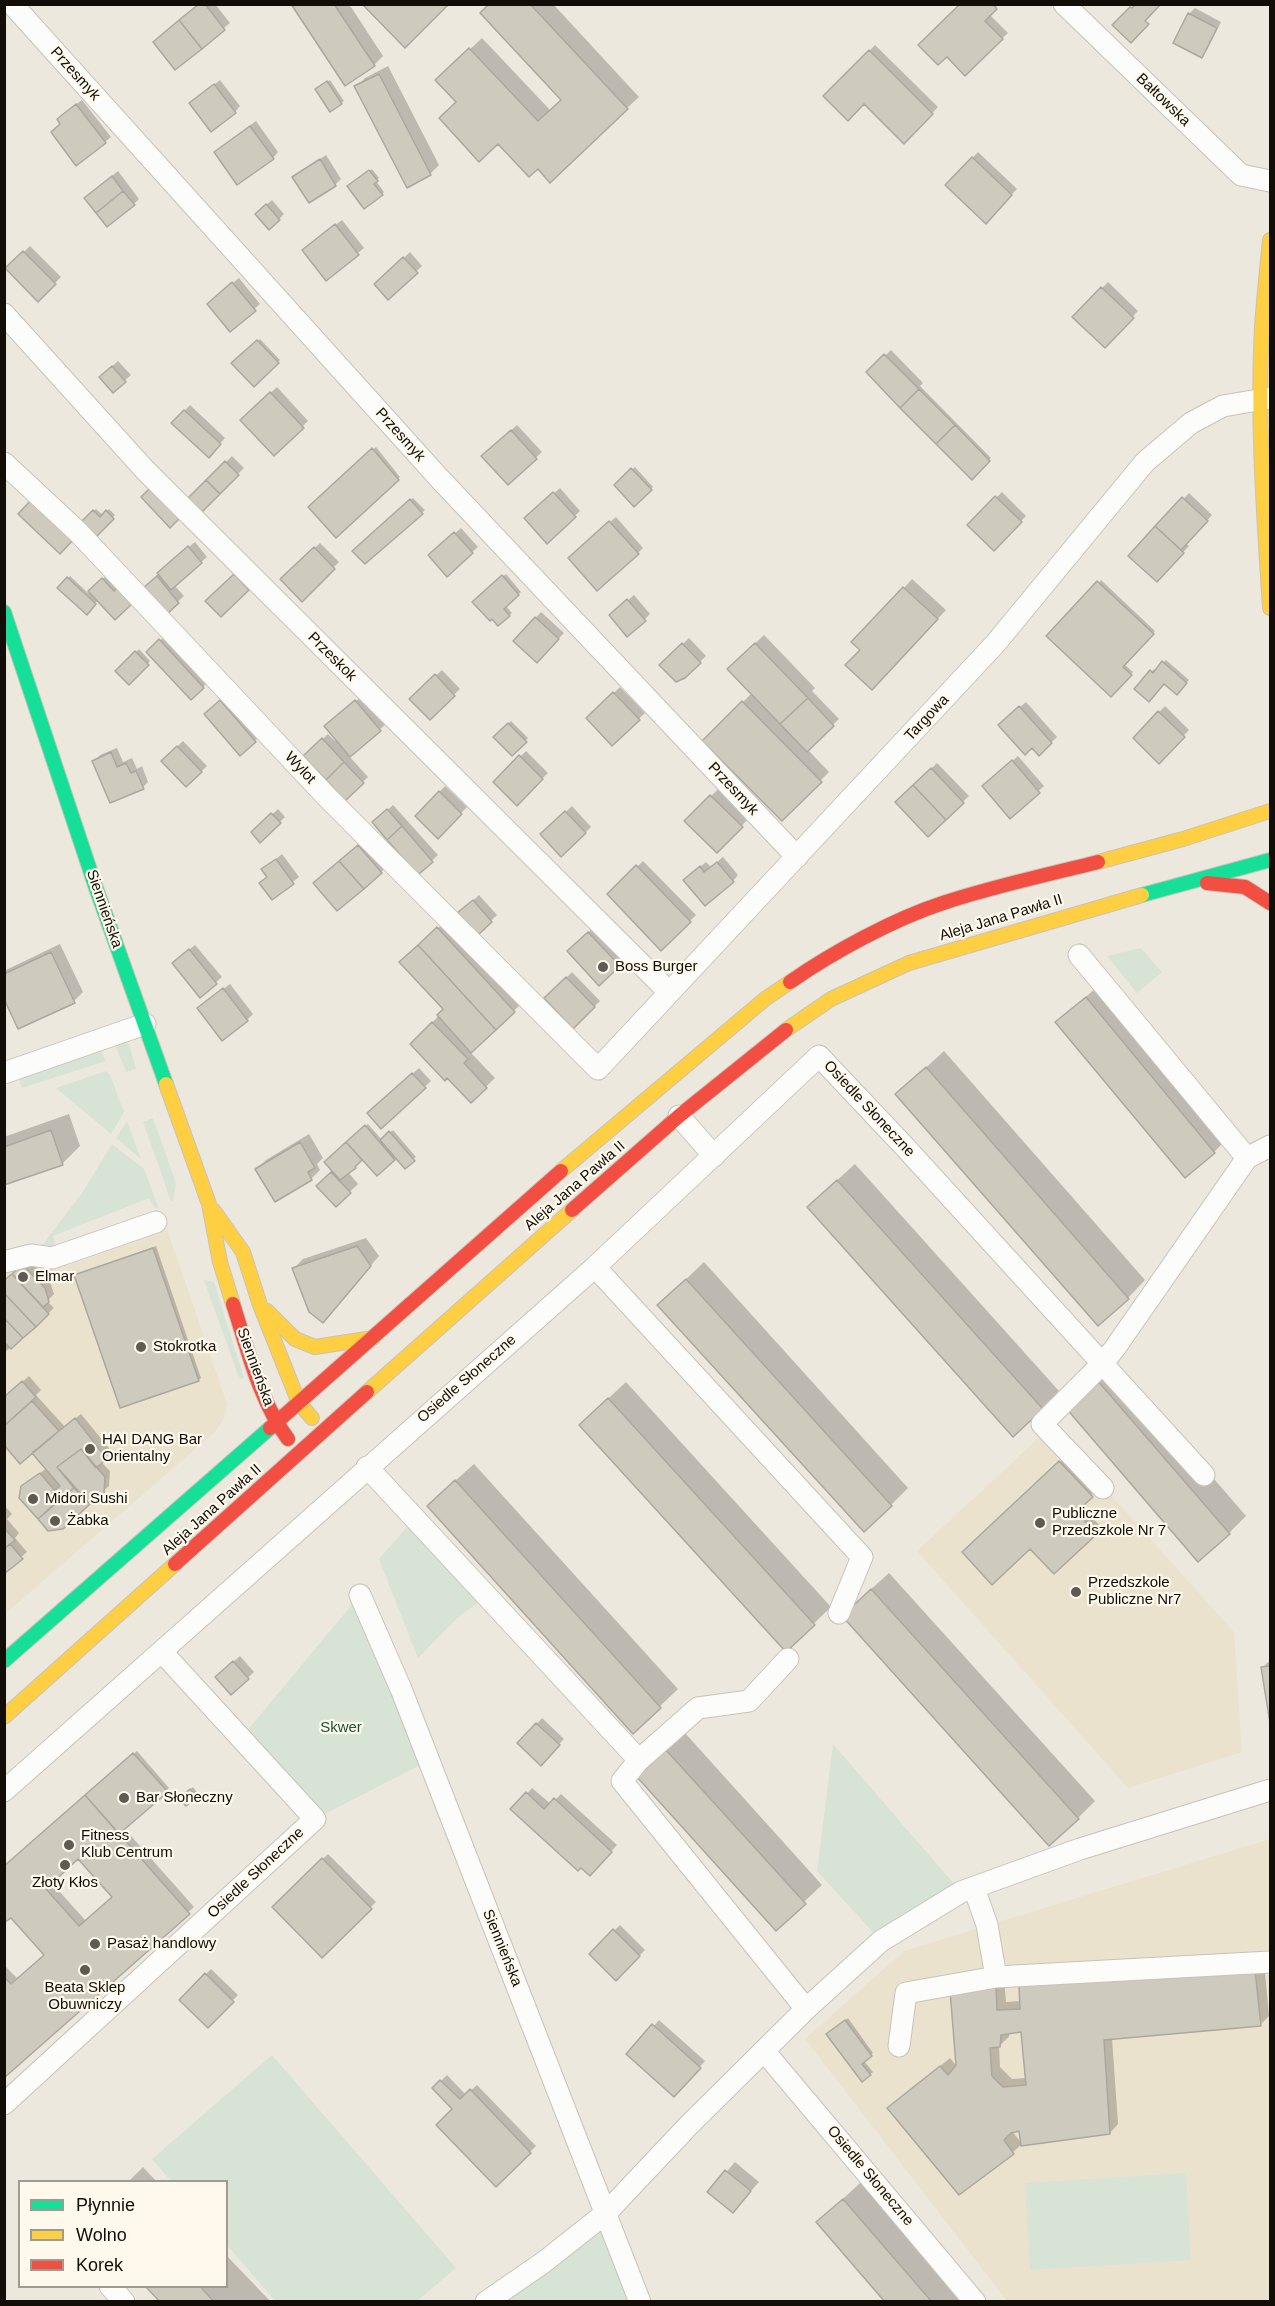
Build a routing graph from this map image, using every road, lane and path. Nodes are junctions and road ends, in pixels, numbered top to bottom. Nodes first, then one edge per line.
1 (12, 4) edge
2 (1064, 4) edge
3 (1270, 181) edge
4 (1270, 240) edge
5 (4, 314) edge
6 (1266, 398) edge
7 (4, 463) edge
8 (1270, 608) edge
9 (4, 612) edge
10 (9, 638) edge
11 (1270, 811) edge
12 (797, 856) junction
13 (1270, 860) edge
14 (1189, 881) junction
15 (1270, 903) edge
16 (1079, 955) dead end
17 (669, 992) junction
18 (145, 1024) junction
19 (598, 1069) joint
20 (4, 1073) edge
21 (679, 1116) junction
22 (1270, 1146) edge
23 (714, 1156) junction
24 (1247, 1158) junction
25 (209, 1204) junction
26 (156, 1222) dead end
27 (4, 1262) edge
28 (595, 1267) junction
29 (260, 1305) junction
30 (373, 1338) junction
31 (1103, 1363) junction
32 (299, 1403) junction
33 (276, 1424) junction
34 (323, 1432) junction
35 (299, 1453) junction
36 (367, 1467) junction
37 (1204, 1475) dead end
38 (1103, 1488) dead end
39 (360, 1595) dead end
40 (839, 1613) dead end
41 (162, 1652) junction
42 (788, 1659) dead end
43 (4, 1661) edge
44 (4, 1717) edge
45 (639, 1760) junction
46 (1270, 1790) edge
47 (4, 1791) edge
48 (974, 1888) junction
49 (1270, 1962) edge
50 (996, 1977) junction
51 (806, 2009) junction
52 (899, 2046) dead end
53 (764, 2051) junction
54 (4, 2104) edge
55 (606, 2213) junction
56 (112, 2288) edge
57 (124, 2301) edge
58 (486, 2301) edge
59 (640, 2301) edge
60 (975, 2301) edge

1 - 12 street, Przesmyk
2 - 3 street, Bałtowska
4 - 6 main road
5 - 17 street, Przeskok
6 - 8 main road
6 - 12 street, Targowa
7 - 19 street, Wylot
9 - 10 main road, Siennieńska
10 - 18 main road, Siennieńska
11 - 30 main road, Aleja Jana Pawła II
12 - 17 street, Targowa
13 - 14 main road, Aleja Jana Pawła II
14 - 15 main road
14 - 21 main road, Aleja Jana Pawła II
16 - 24 street
17 - 19 street, Targowa
18 - 20 street
18 - 25 main road, Siennieńska
21 - 23 street
21 - 34 main road, Aleja Jana Pawła II
22 - 24 street
23 - 28 street, Osiedle Słoneczne
23 - 31 street, Osiedle Słoneczne
24 - 31 street
25 - 29 main road, Siennieńska
25 - 33 main road, Siennieńska
26 - 27 street
28 - 36 street, Osiedle Słoneczne
28 - 40 street
29 - 30 main road
29 - 32 main road, Siennieńska
30 - 32 main road, Aleja Jana Pawła II
31 - 37 street, Osiedle Słoneczne
31 - 38 street
32 - 33 main road, Aleja Jana Pawła II
32 - 34 main road, Siennieńska
33 - 35 main road, Siennieńska
33 - 43 main road, Aleja Jana Pawła II
34 - 35 main road, Aleja Jana Pawła II
35 - 44 main road, Aleja Jana Pawła II
36 - 41 street, Osiedle Słoneczne
36 - 45 street
39 - 55 street, Siennieńska
41 - 47 street, Osiedle Słoneczne
41 - 54 street, Osiedle Słoneczne
42 - 45 street
45 - 51 street
46 - 48 street
48 - 50 street
48 - 51 street
49 - 50 street
50 - 52 street
51 - 53 street
53 - 55 street
53 - 60 street, Osiedle Słoneczne
55 - 58 street
55 - 59 street, Siennieńska
56 - 57 street

